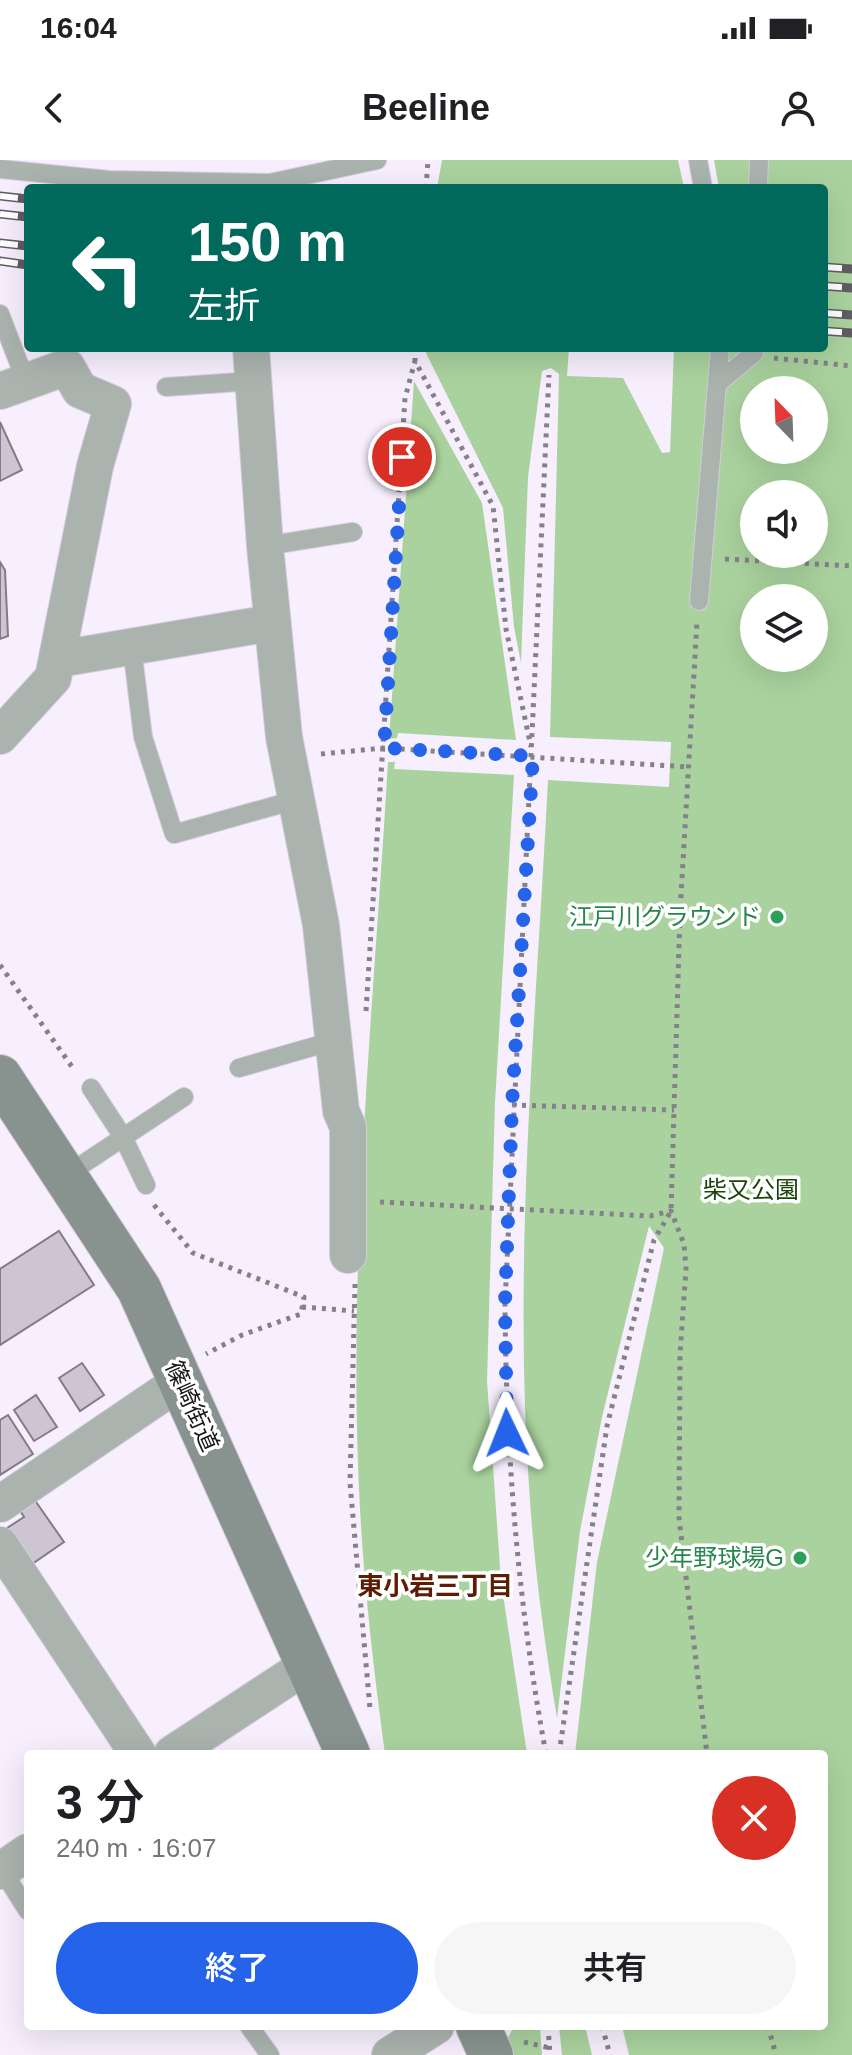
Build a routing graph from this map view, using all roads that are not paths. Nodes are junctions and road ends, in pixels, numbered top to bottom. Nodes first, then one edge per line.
1 (377, 160) edge
2 (698, 160) edge
3 (759, 160) edge
4 (0, 169) edge
5 (56, 181) edge
6 (702, 184) edge
7 (758, 184) edge
8 (0, 314) edge
9 (720, 352) edge
10 (752, 352) edge
11 (63, 359) edge
12 (252, 365) edge
13 (718, 383) junction
14 (13, 386) edge
15 (166, 387) dead end
16 (353, 532) dead end
17 (265, 546) junction
18 (699, 601) road end
19 (271, 623) junction
20 (132, 648) junction
21 (59, 659) junction
22 (0, 736) edge
23 (295, 800) junction
24 (333, 1041) junction
25 (239, 1068) dead end
26 (0, 1077) edge
27 (91, 1088) road end
28 (184, 1097) dead end
29 (123, 1137) junction
30 (65, 1176) junction
31 (146, 1185) road end
32 (348, 1255) dead end
33 (187, 1371) junction
34 (0, 1504) edge
35 (0, 1545) edge
36 (309, 1664) junction
37 (135, 1750) edge
38 (178, 1750) edge
39 (346, 1750) edge
40 (10, 1864) edge
41 (24, 1901) edge
42 (252, 2030) edge
43 (430, 2030) edge
44 (480, 2030) edge
45 (270, 2055) edge
46 (390, 2055) edge
47 (491, 2055) edge

1 - 5 lane
2 - 6 lane
3 - 7 lane
4 - 5 lane
8 - 14 lane
9 - 13 lane
10 - 13 lane
11 - 14 street
11 - 21 street
12 - 15 lane
12 - 17 street
13 - 18 lane
16 - 17 lane
17 - 19 street
19 - 20 street
19 - 23 street
20 - 21 street
20 - 23 lane
21 - 22 street
23 - 24 street
24 - 25 lane
24 - 32 street
26 - 30 main road, 篠崎街道
27 - 29 lane
28 - 29 lane
29 - 30 lane
29 - 31 lane
30 - 33 main road, 篠崎街道
33 - 34 street
33 - 36 main road, 篠崎街道
35 - 37 street
36 - 38 street
36 - 39 main road, 篠崎街道
40 - 41 lane
42 - 45 lane
43 - 46 street
44 - 47 main road

